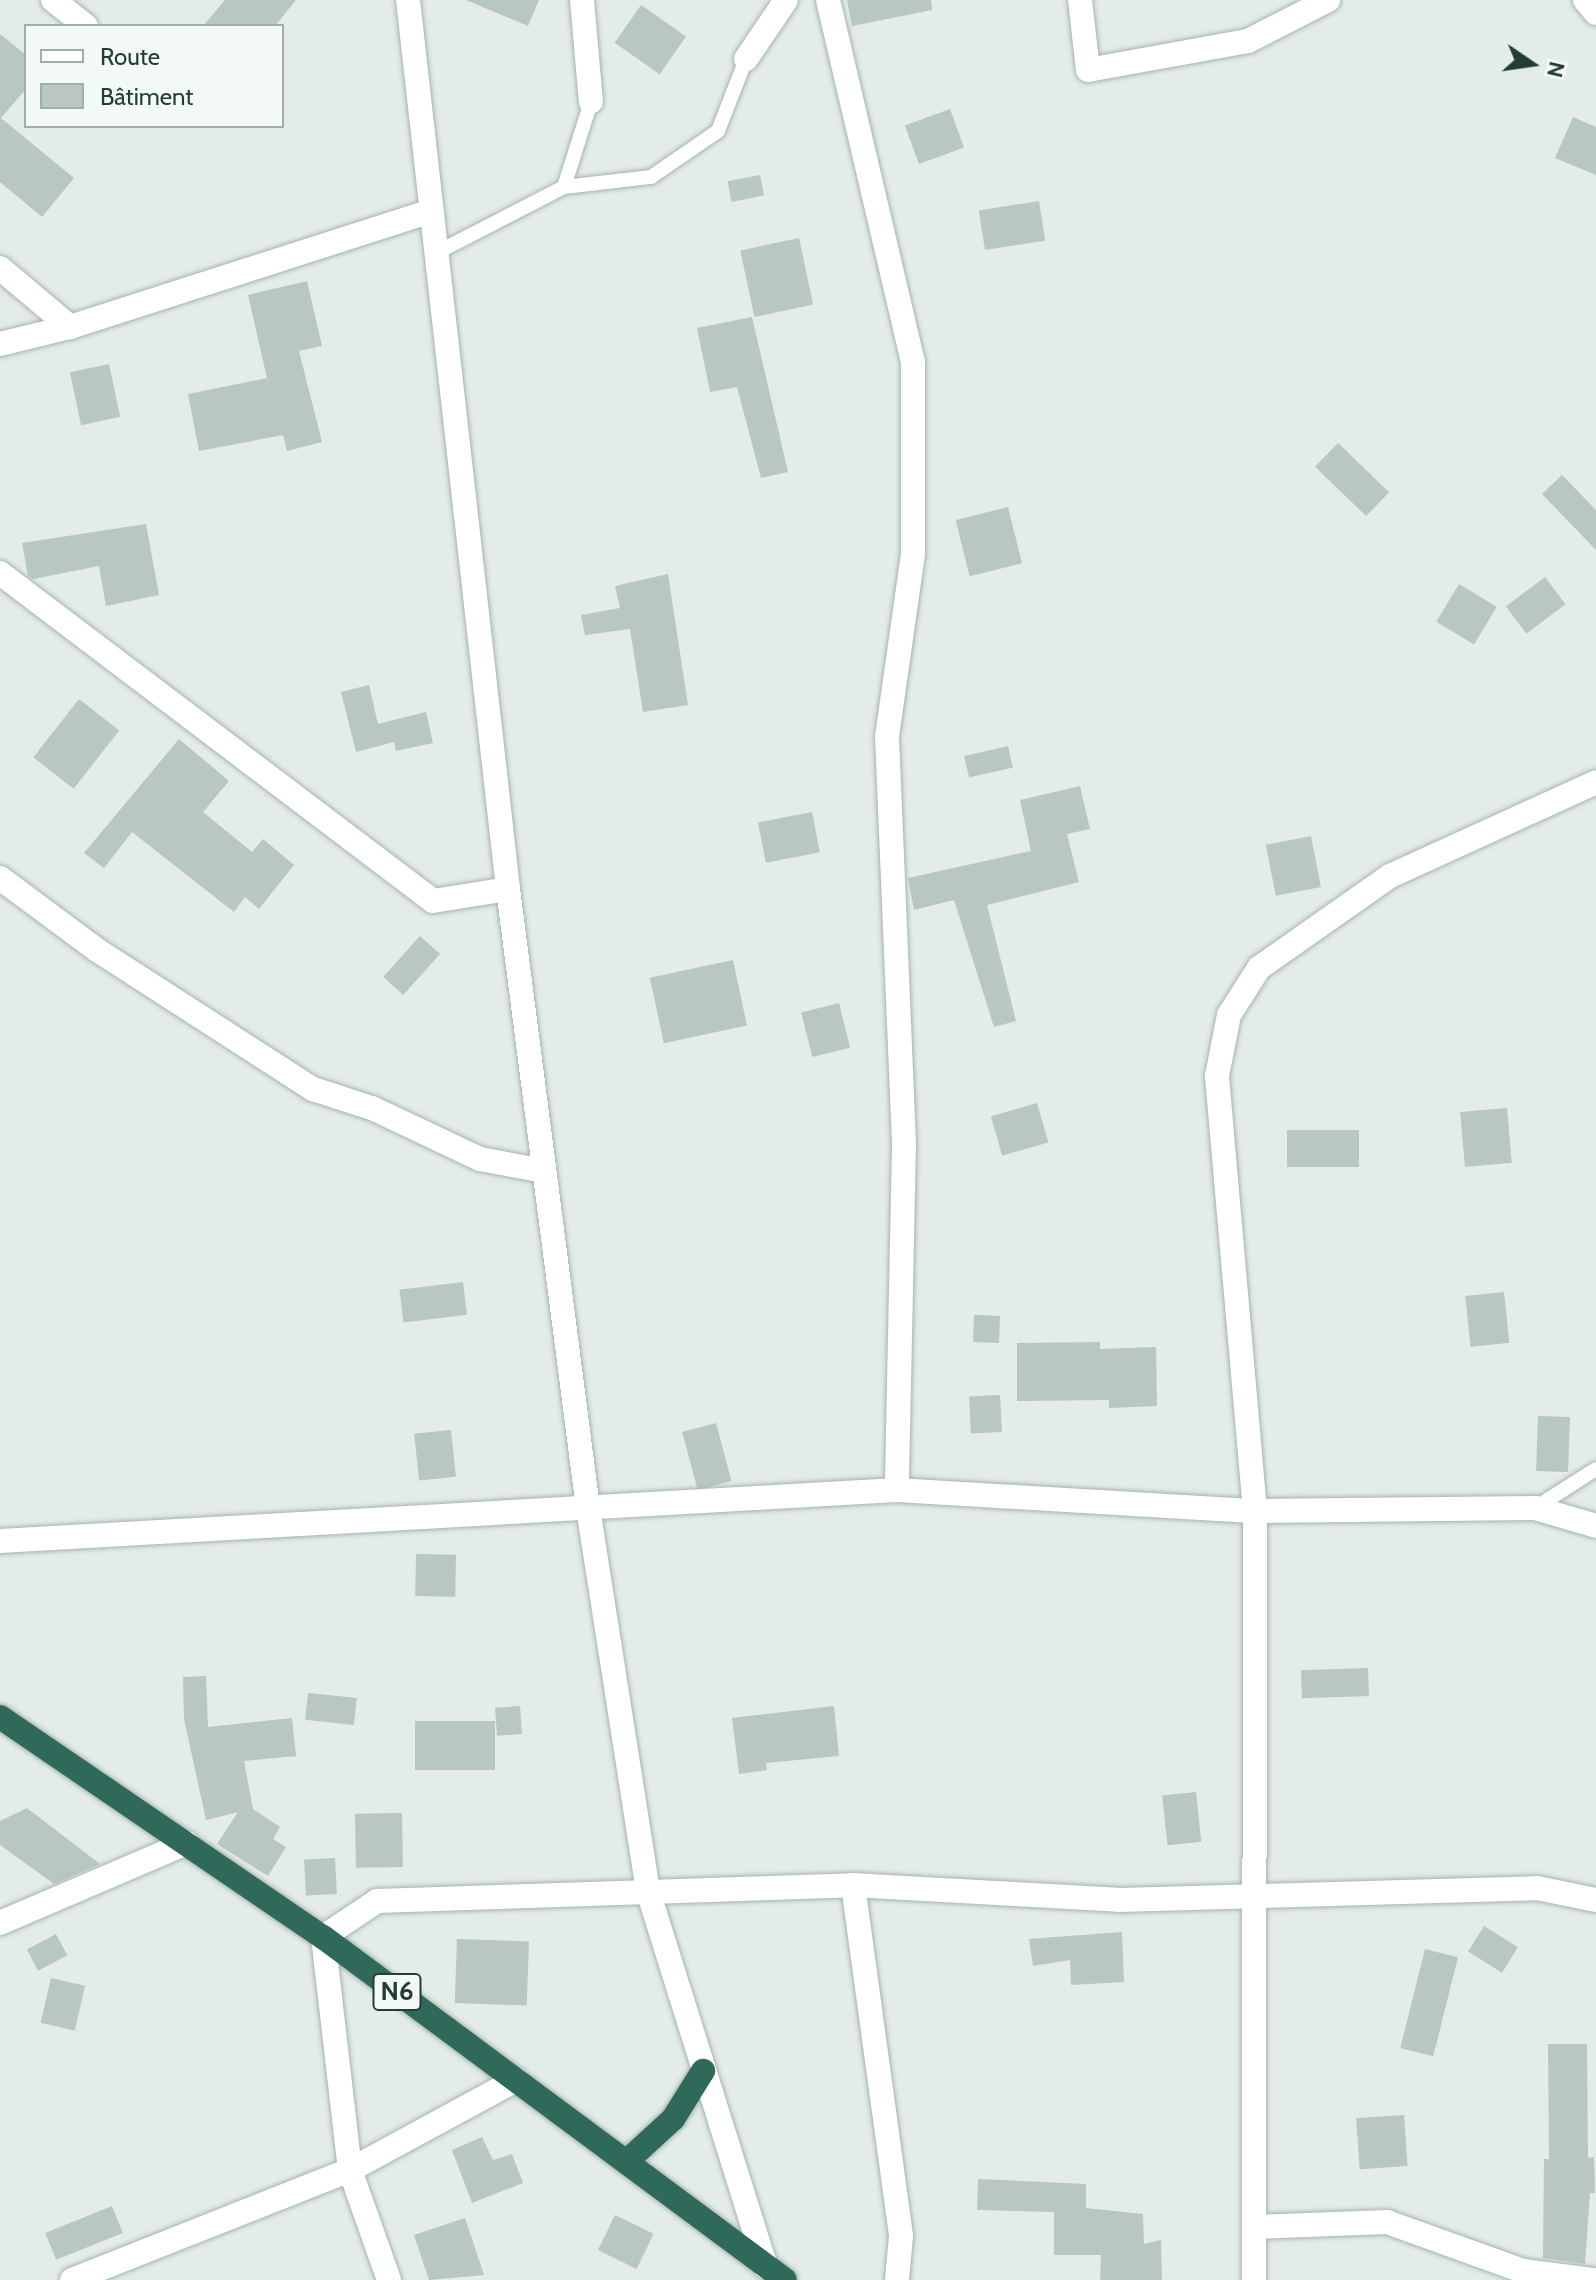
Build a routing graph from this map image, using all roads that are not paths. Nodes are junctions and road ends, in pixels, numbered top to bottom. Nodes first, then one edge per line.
1 (53, 0) edge
2 (408, 0) edge
3 (582, 0) edge
4 (786, 0) edge
5 (828, 0) edge
6 (1080, 0) edge
7 (1328, 0) edge
8 (1585, 0) edge
9 (1596, 13) edge
10 (83, 24) edge
11 (746, 59) joint
12 (591, 102) joint
13 (564, 187) junction
14 (431, 211) junction
15 (436, 253) junction
16 (0, 268) edge
17 (70, 327) junction
18 (0, 344) edge
19 (0, 573) edge
20 (1596, 782) edge
21 (0, 878) edge
22 (508, 889) junction
23 (544, 1171) junction
24 (1596, 1469) edge
25 (897, 1490) junction
26 (588, 1508) junction
27 (1535, 1508) junction
28 (1255, 1511) junction
29 (1596, 1526) edge
30 (0, 1541) edge
31 (0, 1717) edge
32 (187, 1843) junction
33 (853, 1885) junction
34 (648, 1891) junction
35 (1258, 1894) junction
36 (1596, 1900) edge
37 (0, 1923) edge
38 (323, 1937) junction
39 (703, 2071) junction
40 (516, 2080) junction
41 (626, 2162) junction
42 (350, 2170) junction
43 (1254, 2227) junction
44 (776, 2274) edge
45 (72, 2280) edge
46 (389, 2280) edge
47 (897, 2280) edge
48 (1254, 2280) edge
49 (1592, 2280) edge

1 - 10 street
2 - 14 street
3 - 12 street
4 - 11 street
5 - 25 street
6 - 7 street
8 - 9 street
11 - 13 lane
12 - 13 lane
13 - 15 lane
14 - 15 street
14 - 17 street
15 - 22 street
16 - 17 street
17 - 18 street
19 - 22 street
20 - 28 street
21 - 23 street
22 - 23 street
23 - 26 street
24 - 27 lane
25 - 26 street
25 - 28 street
26 - 30 street
26 - 34 street
27 - 28 street
27 - 29 street
28 - 35 street
31 - 32 highway, N6
32 - 37 street
32 - 38 highway, N6
33 - 34 street
33 - 35 street
33 - 47 street
34 - 38 street
34 - 39 street
35 - 36 street
35 - 43 street
38 - 40 highway, N6
38 - 42 street
39 - 41 highway
39 - 44 street
40 - 41 highway, N6
40 - 42 street
41 - 44 highway, N6
42 - 45 street
42 - 46 street
43 - 48 street
43 - 49 street

